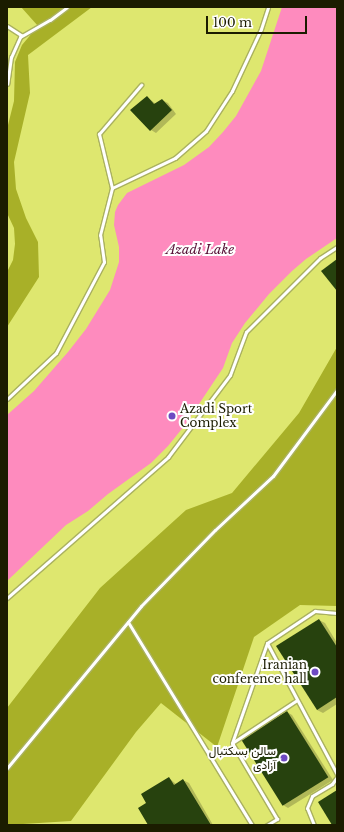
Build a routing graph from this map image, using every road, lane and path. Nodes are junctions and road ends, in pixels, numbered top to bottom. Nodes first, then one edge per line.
1 (66, 7) edge
2 (268, 7) edge
3 (7, 26) edge
4 (20, 37) junction
5 (7, 84) edge
6 (141, 85) dead end
7 (112, 188) junction
8 (337, 247) edge
9 (337, 390) edge
10 (7, 399) edge
11 (7, 598) edge
12 (337, 613) edge
13 (128, 622) junction
14 (267, 643) junction
15 (297, 700) junction
16 (232, 743) junction
17 (7, 768) edge
18 (337, 775) edge
19 (252, 825) edge
20 (267, 825) edge
21 (314, 825) edge

1 - 4 lane
2 - 7 lane
3 - 4 lane
4 - 5 lane
6 - 7 lane
7 - 10 lane
8 - 11 lane
9 - 13 lane
12 - 14 lane
13 - 17 lane
13 - 19 lane
14 - 15 lane
14 - 16 lane
15 - 16 lane
15 - 18 lane
16 - 20 lane
18 - 21 lane

